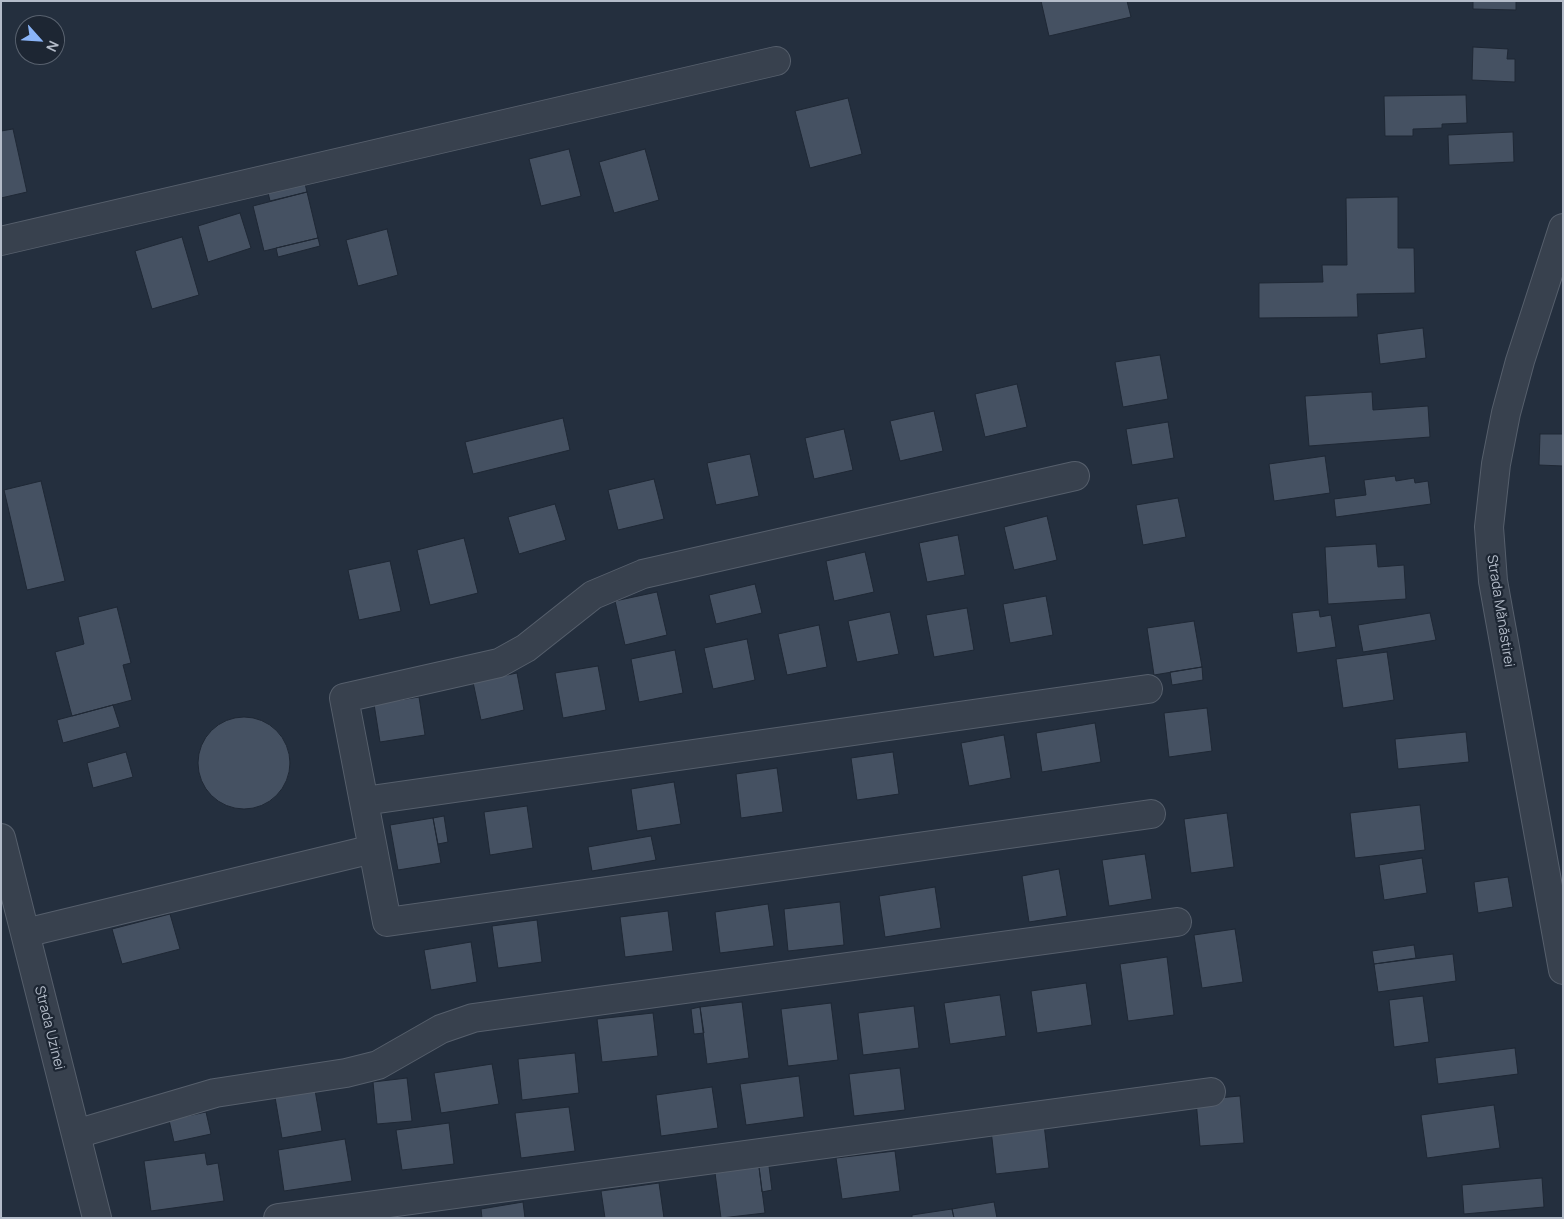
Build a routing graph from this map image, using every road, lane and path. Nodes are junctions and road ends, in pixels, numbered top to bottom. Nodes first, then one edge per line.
1 (776, 61) dead end
2 (1563, 228) edge
3 (1, 241) edge
4 (1075, 476) dead end
5 (1148, 689) dead end
6 (364, 801) junction
7 (1151, 814) dead end
8 (1, 838) edge
9 (373, 849) junction
10 (1177, 922) dead end
11 (25, 933) junction
12 (1563, 970) edge
13 (1211, 1092) dead end
14 (76, 1134) junction
15 (98, 1218) edge
16 (278, 1218) edge

1 - 3 street
2 - 12 street, Strada Mănăstirei
4 - 6 street
5 - 6 street
6 - 9 street
7 - 9 street
8 - 11 street, Strada Uzinei
9 - 11 street
10 - 14 street
11 - 14 street, Strada Uzinei
13 - 16 street
14 - 15 street, Strada Uzinei

